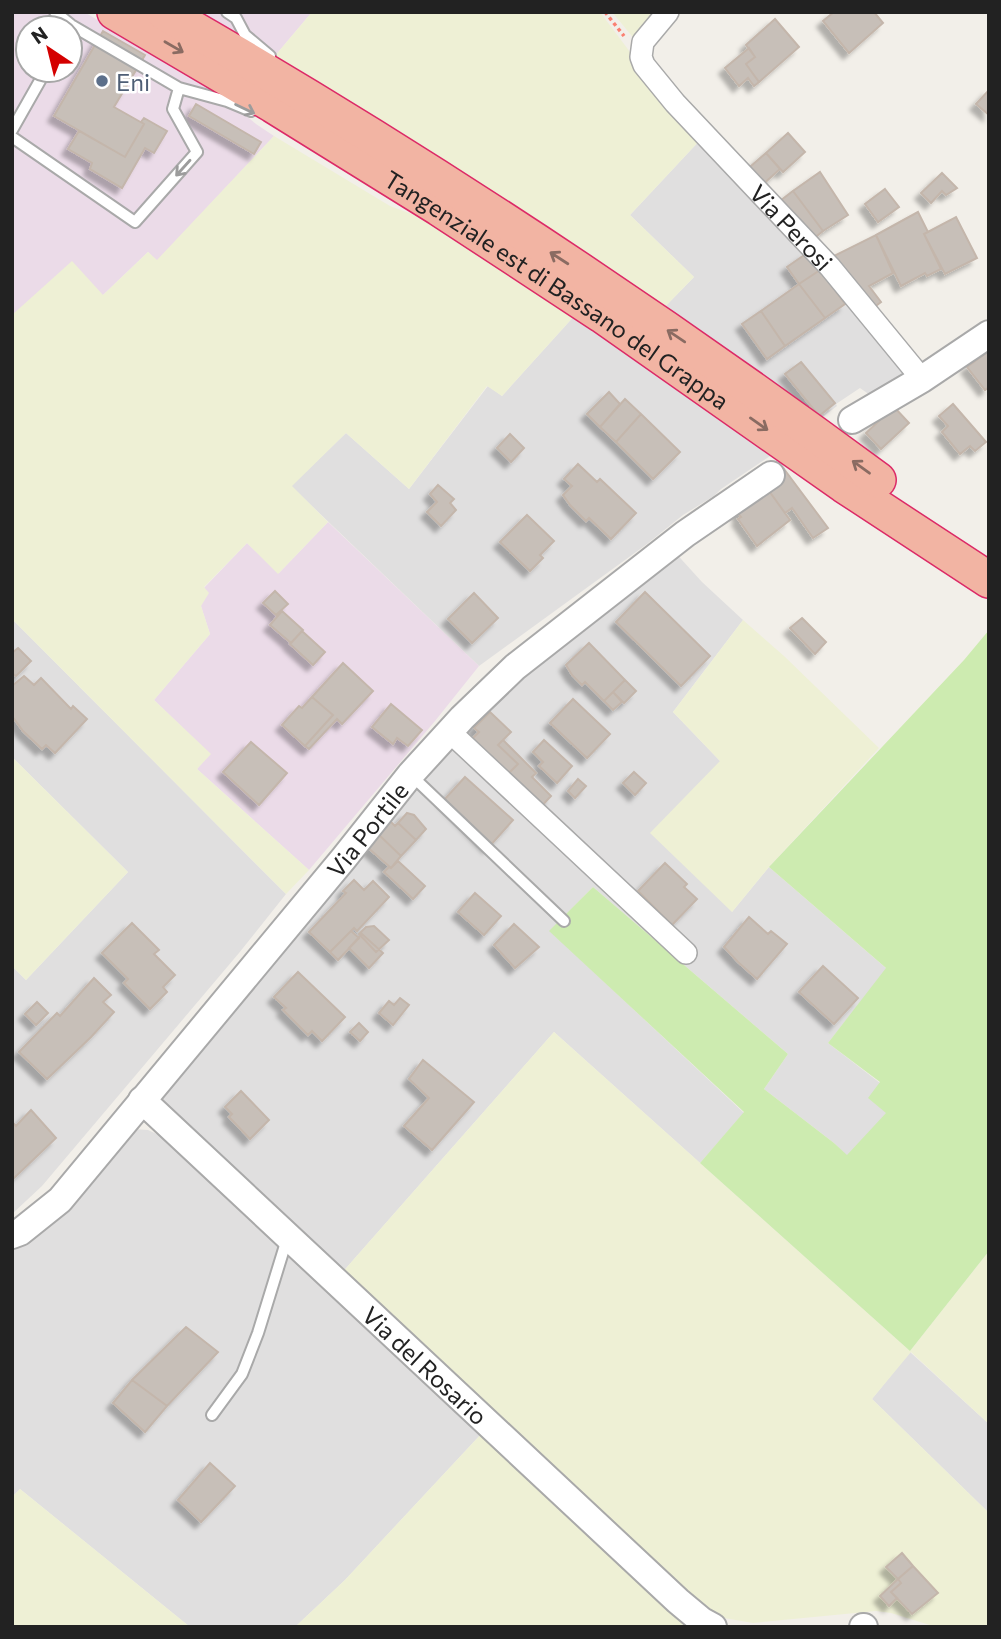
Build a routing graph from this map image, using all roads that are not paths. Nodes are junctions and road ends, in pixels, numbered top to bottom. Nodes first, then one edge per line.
1 (115, 12) edge
2 (164, 12) edge
3 (227, 12) edge
4 (668, 12) edge
5 (84, 35) edge
6 (279, 64) dead end
7 (38, 84) edge
8 (179, 88) junction
9 (336, 101) dead end
10 (262, 117) dead end
11 (12, 130) edge
12 (12, 136) edge
13 (415, 164) junction
14 (404, 198) dead end
15 (439, 208) junction
16 (989, 334) edge
17 (922, 379) junction
18 (852, 421) dead end
19 (771, 475) dead end
20 (989, 573) edge
21 (989, 580) edge
22 (450, 732) junction
23 (410, 775) junction
24 (564, 921) dead end
25 (686, 953) dead end
26 (142, 1100) junction
27 (12, 1235) edge
28 (288, 1236) junction
29 (212, 1415) dead end
30 (713, 1627) edge

1 -> 15 highway, Tangenziale est di Bassano del Grappa
2 - 13 highway, Tangenziale est di Bassano del Grappa
3 - 6 lane
4 - 17 street, Via Perosi
5 - 8 lane
7 - 11 lane
8 -> 10 lane
8 -> 12 lane
9 - 13 lane
20 -> 13 highway, Tangenziale est di Bassano del Grappa
14 - 15 lane
15 -> 21 highway, Tangenziale est di Bassano del Grappa
16 - 17 street
17 - 18 street
19 - 22 street, Via Portile
22 - 23 street, Via Portile
22 - 25 street
23 - 24 lane
23 - 26 street, Via Portile
26 - 27 street, Via Portile
26 - 28 street, Via del Rosario
28 - 29 lane
28 - 30 street, Via del Rosario

